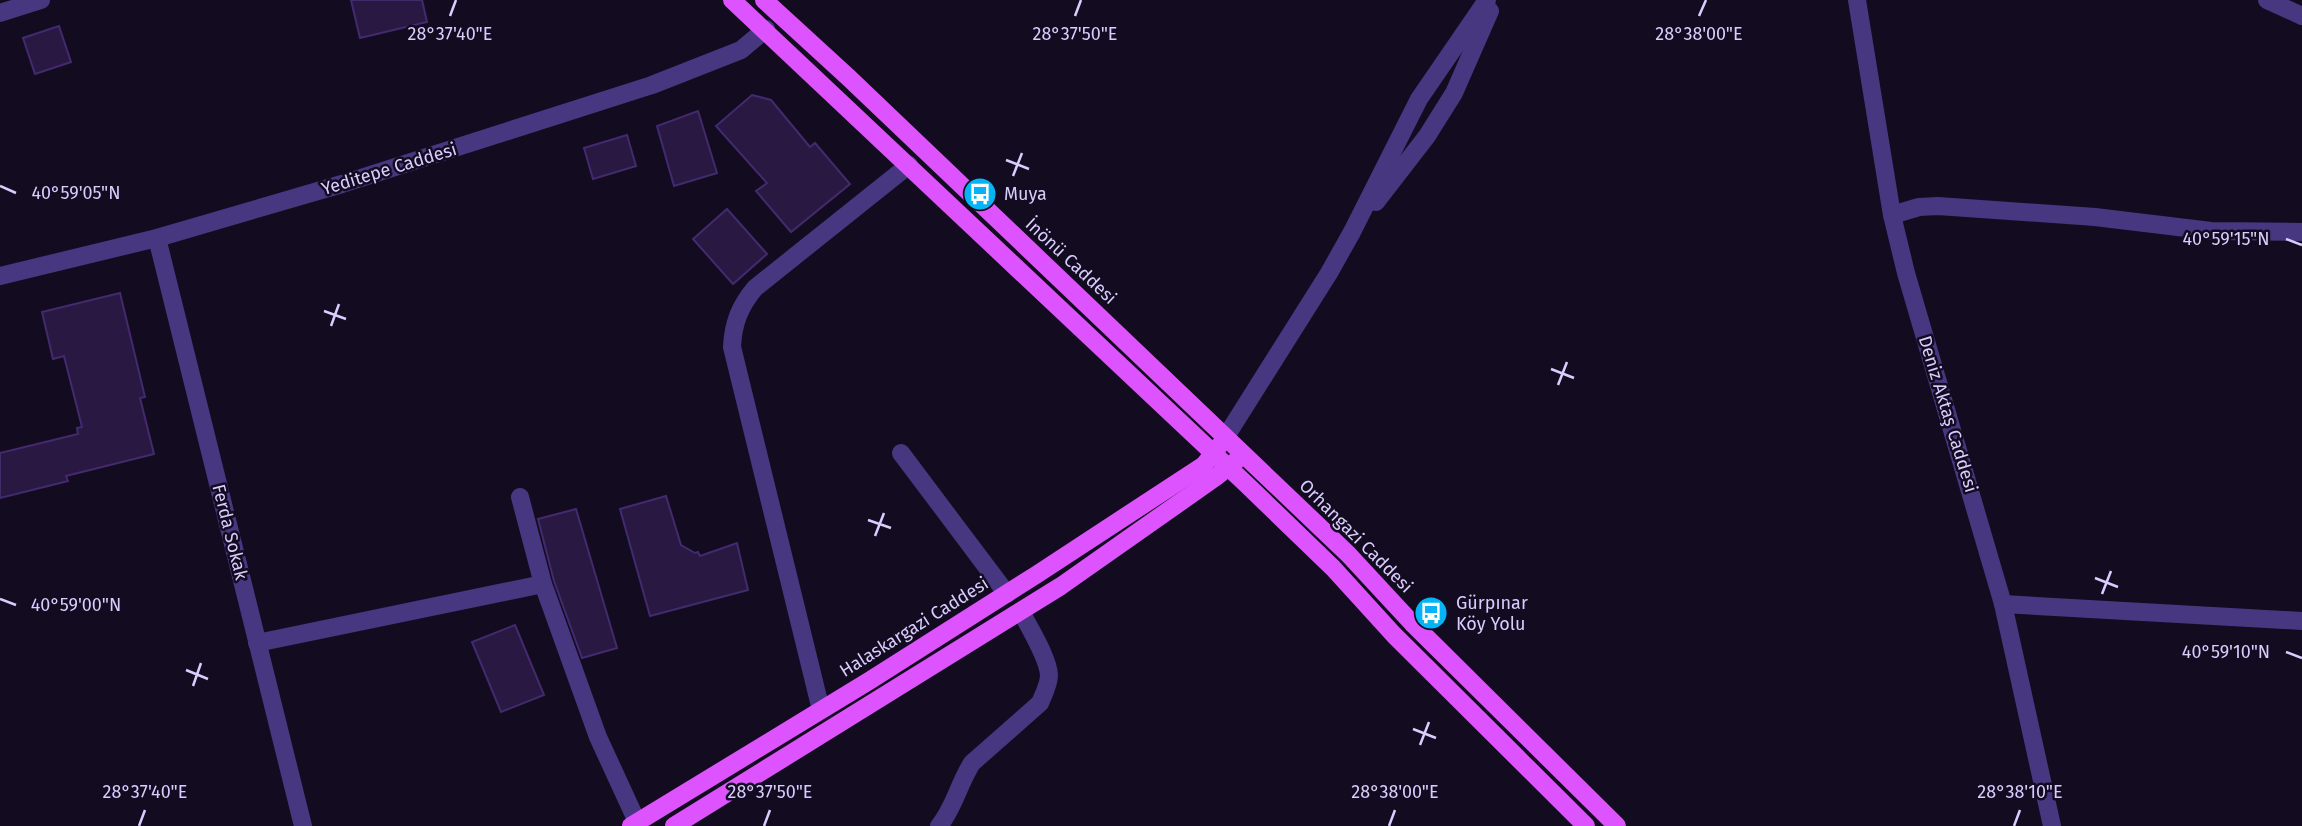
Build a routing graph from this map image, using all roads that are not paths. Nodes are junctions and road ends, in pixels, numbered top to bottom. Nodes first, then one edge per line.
1 (41, 0) edge
2 (732, 0) edge
3 (764, 0) edge
4 (1487, 0) edge
5 (1494, 0) edge
6 (1857, 0) edge
7 (2267, 0) edge
8 (0, 13) edge
9 (2302, 16) edge
10 (766, 29) junction
11 (848, 77) junction
12 (832, 92) junction
13 (925, 151) junction
14 (909, 165) junction
15 (1892, 215) junction
16 (1352, 232) junction
17 (2302, 232) edge
18 (157, 238) junction
19 (1035, 256) junction
20 (1020, 272) junction
21 (0, 276) edge
22 (1225, 438) junction
23 (901, 453) dead end
24 (1214, 454) junction
25 (1243, 454) junction
26 (1228, 468) junction
27 (520, 497) dead end
28 (1348, 554) junction
29 (1333, 568) junction
30 (543, 584) junction
31 (1007, 594) junction
32 (2003, 604) junction
33 (1021, 611) junction
34 (2302, 621) edge
35 (1412, 623) junction
36 (1394, 635) junction
37 (257, 643) junction
38 (1465, 676) junction
39 (1448, 689) junction
40 (821, 710) junction
41 (826, 733) junction
42 (1523, 733) junction
43 (1505, 746) junction
44 (684, 824) edge
45 (635, 825) edge
46 (303, 826) edge
47 (939, 826) edge
48 (1586, 826) edge
49 (1617, 826) edge
50 (2052, 826) edge

1 - 8 street
2 - 10 main road
3 - 11 main road, İnönü Caddesi
4 - 16 street
5 - 16 street
6 - 15 street, Deniz Aktaş Caddesi
7 - 9 street
10 - 12 main road
10 - 18 street, Yeditepe Caddesi
11 - 12 main road
11 - 13 main road, İnönü Caddesi
12 - 14 main road
13 - 14 main road
13 - 19 main road, İnönü Caddesi
14 - 20 main road
14 - 40 street
15 - 17 street
15 - 32 street, Deniz Aktaş Caddesi
16 - 22 street
18 - 21 street, Yeditepe Caddesi
18 - 37 street, Ferda Sokak
19 - 20 main road
19 - 22 main road, İnönü Caddesi
20 - 24 main road
22 - 24 main road, Halaskargazi Caddesi
22 - 25 main road, İnönü Caddesi
23 - 31 street
24 - 26 main road
24 - 31 main road, Halaskargazi Caddesi
25 - 26 main road
25 - 28 main road, Orhangazi Caddesi
26 - 29 main road
26 - 33 main road
27 - 30 street
28 - 29 main road
28 - 35 main road, Orhangazi Caddesi
29 - 36 main road
30 - 37 street
30 - 45 street
31 - 33 main road
31 - 40 main road, Halaskargazi Caddesi
32 - 34 street
32 - 50 street, Deniz Aktaş Caddesi
33 - 41 main road
33 - 47 street
35 - 36 main road
35 - 38 main road, Orhangazi Caddesi
36 - 39 main road
37 - 46 street, Ferda Sokak
38 - 39 main road
38 - 42 main road, Orhangazi Caddesi
39 - 43 main road
40 - 41 main road
40 - 45 main road, Halaskargazi Caddesi
41 - 44 main road
42 - 43 main road
42 - 49 main road, Orhangazi Caddesi
43 - 48 main road

